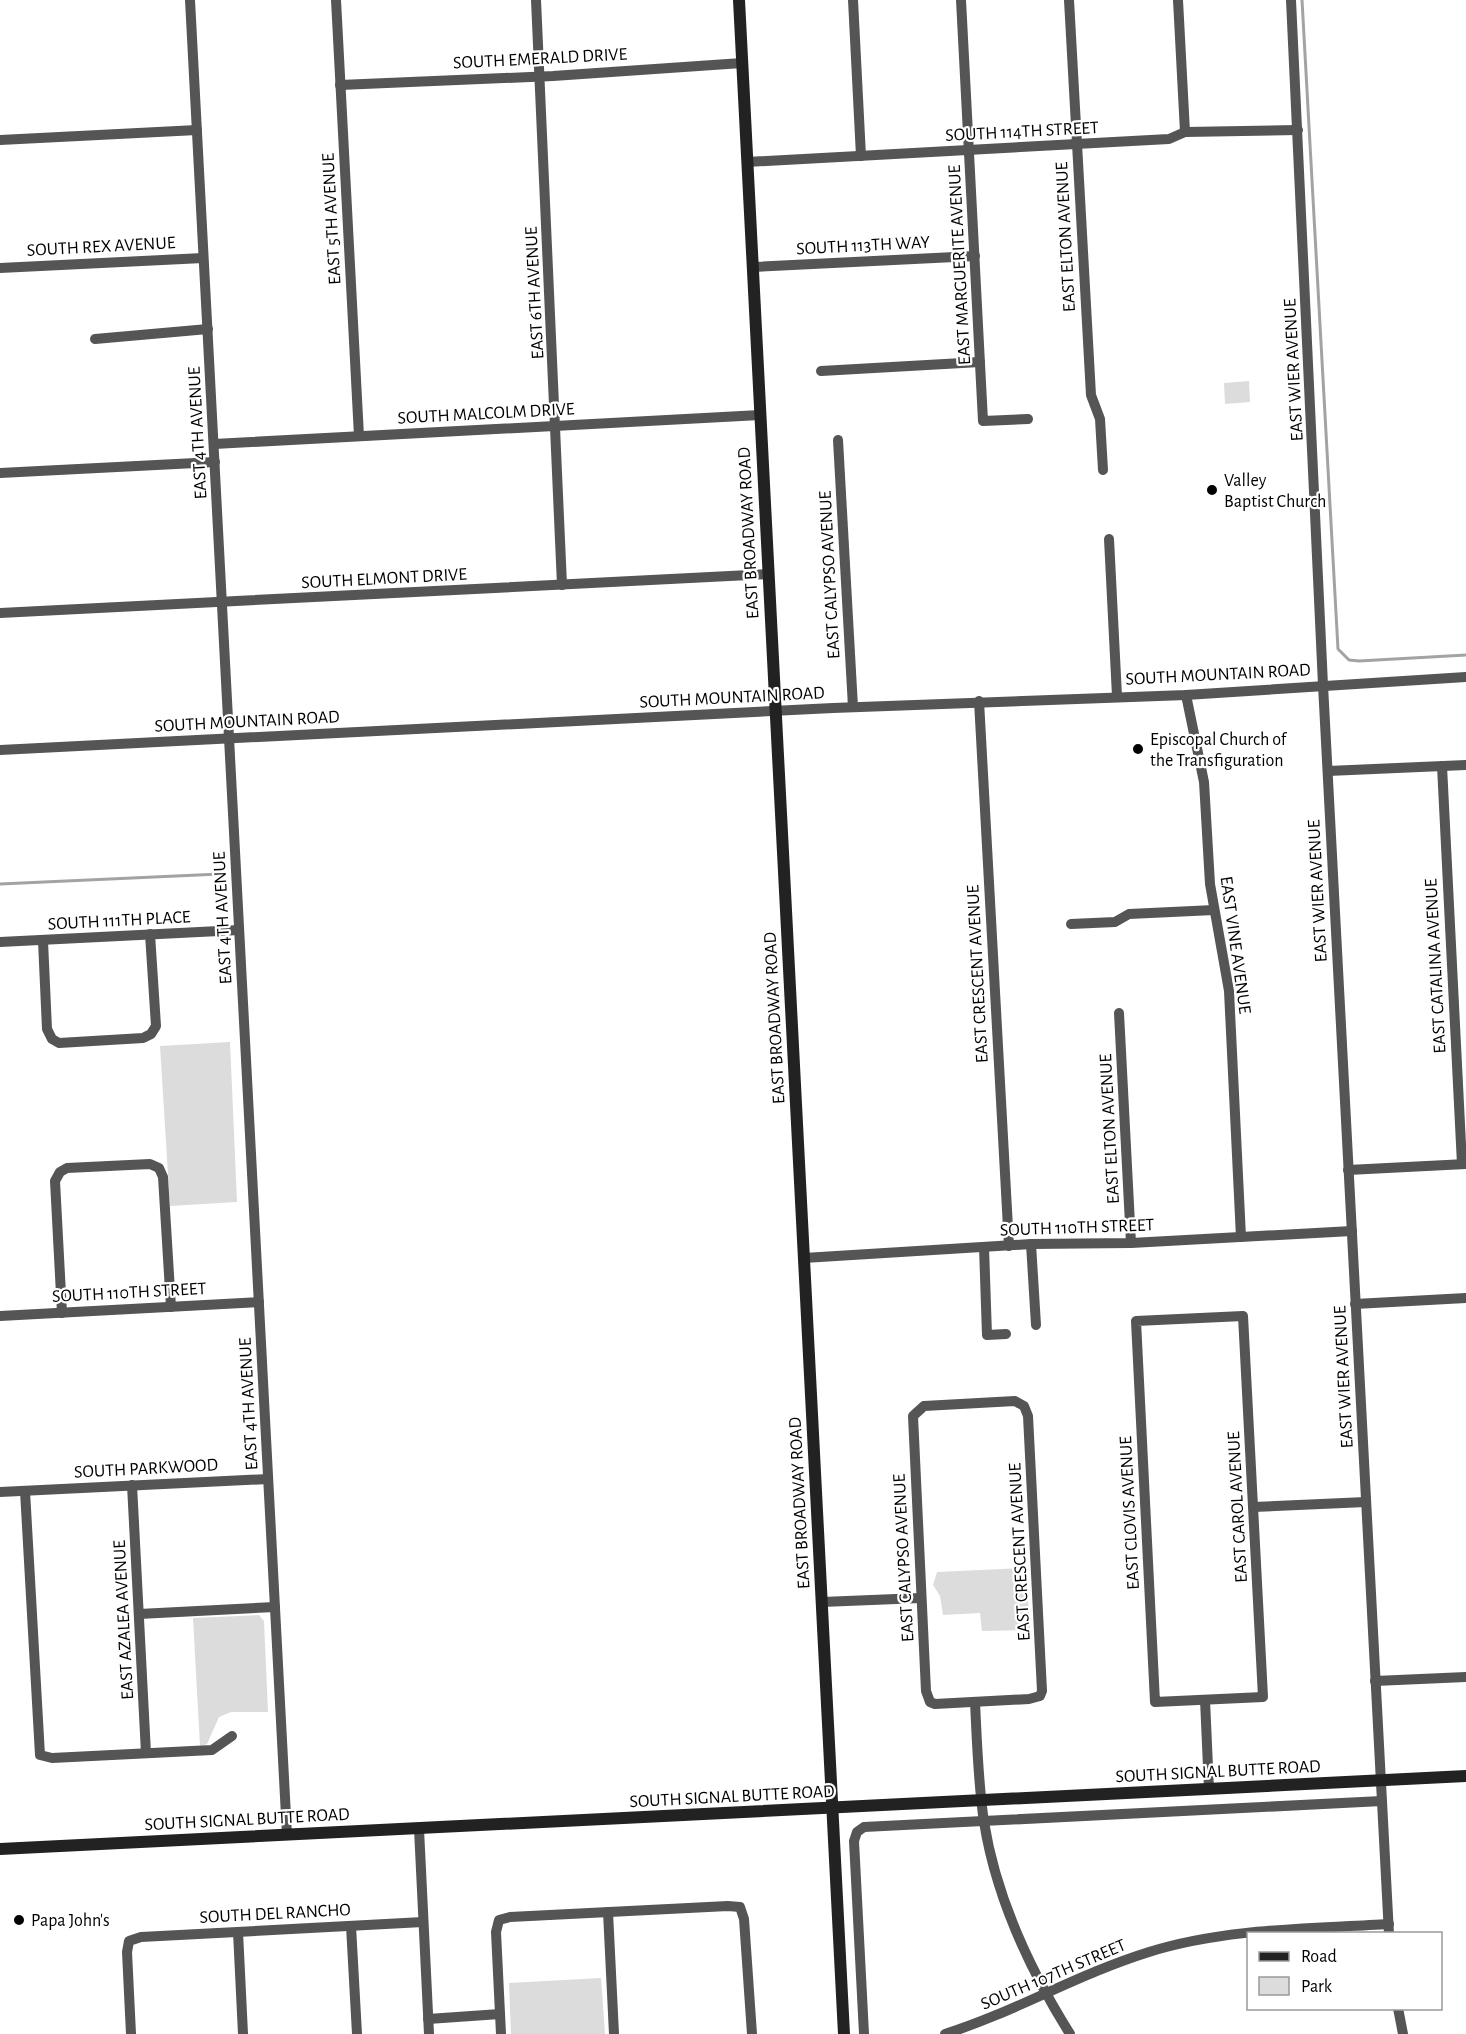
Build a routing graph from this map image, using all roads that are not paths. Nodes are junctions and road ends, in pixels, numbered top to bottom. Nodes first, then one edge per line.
1 (190, 0) edge
2 (336, 0) edge
3 (536, 0) edge
4 (739, 0) edge
5 (853, 0) edge
6 (961, 0) edge
7 (1069, 0) edge
8 (1178, 0) edge
9 (1291, 0) edge
10 (742, 63) junction
11 (540, 75) junction
12 (340, 84) junction
13 (197, 130) junction
14 (1298, 130) junction
15 (1185, 132) junction
16 (0, 140) edge
17 (1077, 145) junction
18 (969, 150) junction
19 (861, 156) junction
20 (747, 162) junction
21 (975, 256) junction
22 (203, 258) junction
23 (753, 267) junction
24 (0, 268) edge
25 (207, 329) junction
26 (95, 339) dead end
27 (980, 362) junction
28 (821, 371) dead end
29 (760, 415) junction
30 (1028, 419) dead end
31 (557, 426) junction
32 (359, 436) junction
33 (838, 440) dead end
34 (214, 444) junction
35 (215, 462) junction
36 (1103, 470) dead end
37 (0, 473) edge
38 (1109, 539) dead end
39 (769, 574) junction
40 (562, 585) junction
41 (222, 601) junction
42 (0, 613) edge
43 (1466, 677) edge
44 (1323, 685) junction
45 (1186, 694) junction
46 (1117, 696) junction
47 (979, 701) junction
48 (853, 707) junction
49 (776, 711) junction
50 (229, 738) junction
51 (0, 750) edge
52 (1466, 765) edge
53 (1442, 766) junction
54 (1328, 771) junction
55 (1214, 910) junction
56 (1071, 924) dead end
57 (239, 930) junction
58 (150, 934) junction
59 (43, 941) junction
60 (0, 942) edge
61 (1119, 1013) dead end
62 (1464, 1164) edge
63 (1348, 1170) junction
64 (1352, 1232) junction
65 (1241, 1237) junction
66 (1131, 1243) junction
67 (1031, 1244) junction
68 (1009, 1246) junction
69 (984, 1247) junction
70 (804, 1258) junction
71 (1466, 1298) edge
72 (259, 1302) junction
73 (1355, 1304) junction
74 (171, 1307) junction
75 (62, 1313) junction
76 (0, 1316) edge
77 (1136, 1321) joint
78 (1036, 1325) dead end
79 (1006, 1334) dead end
80 (915, 1412) joint
81 (268, 1479) junction
82 (132, 1485) junction
83 (25, 1491) junction
84 (0, 1492) edge
85 (1366, 1502) junction
86 (1253, 1507) junction
87 (921, 1598) junction
88 (822, 1602) junction
89 (275, 1607) junction
90 (140, 1614) junction
91 (1466, 1677) edge
92 (1375, 1682) junction
93 (1205, 1700) junction
94 (975, 1702) junction
95 (232, 1736) dead end
96 (146, 1753) junction
97 (1466, 1776) edge
98 (1380, 1781) junction
99 (1209, 1789) junction
100 (982, 1801) junction
101 (1382, 1801) junction
102 (832, 1809) junction
103 (984, 1822) junction
104 (419, 1829) junction
105 (287, 1835) junction
106 (0, 1849) edge
107 (608, 1912) junction
108 (423, 1922) junction
109 (351, 1926) junction
110 (1389, 1929) edge
111 (238, 1932) junction
112 (1252, 1932) edge
113 (1247, 1933) edge
114 (1045, 1994) junction
115 (1398, 2010) edge
116 (500, 2014) junction
117 (428, 2019) junction
118 (131, 2034) edge
119 (243, 2034) edge
120 (357, 2034) edge
121 (429, 2034) edge
122 (501, 2034) edge
123 (614, 2034) edge
124 (752, 2034) edge
125 (844, 2034) edge
126 (864, 2034) edge
127 (945, 2034) edge
128 (1070, 2034) edge
129 (1403, 2034) edge

1 - 13 street, EAST 4TH AVENUE
2 - 12 street, EAST 5TH AVENUE
3 - 11 street, EAST 6TH AVENUE
4 - 10 main road, EAST BROADWAY ROAD
5 - 19 street
6 - 18 street, EAST MARGUERITE AVENUE
7 - 17 street, EAST ELTON AVENUE
8 - 15 street
9 - 14 street, EAST WIER AVENUE
10 - 11 street, SOUTH EMERALD DRIVE
10 - 20 main road, EAST BROADWAY ROAD
11 - 12 street, SOUTH EMERALD DRIVE
11 - 31 street, EAST 6TH AVENUE
12 - 32 street, EAST 5TH AVENUE
13 - 16 street
13 - 22 street, EAST 4TH AVENUE
14 - 15 street, SOUTH 114TH STREET
14 - 44 street, EAST WIER AVENUE
15 - 17 street, SOUTH 114TH STREET
17 - 18 street, SOUTH 114TH STREET
17 - 36 street, EAST ELTON AVENUE
18 - 19 street, SOUTH 114TH STREET
18 - 21 street, EAST MARGUERITE AVENUE
19 - 20 street, SOUTH 114TH STREET
20 - 23 main road, EAST BROADWAY ROAD
21 - 23 street, SOUTH 113TH WAY
21 - 27 street, EAST MARGUERITE AVENUE
22 - 24 street, SOUTH REX AVENUE
22 - 25 street, EAST 4TH AVENUE
23 - 29 main road, EAST BROADWAY ROAD
25 - 26 street
25 - 34 street, EAST 4TH AVENUE
27 - 28 street
27 - 30 street, EAST MARGUERITE AVENUE
29 - 31 street, SOUTH MALCOLM DRIVE
29 - 39 main road, EAST BROADWAY ROAD
31 - 32 street, SOUTH MALCOLM DRIVE
31 - 40 street, EAST 6TH AVENUE
32 - 34 street, SOUTH MALCOLM DRIVE
33 - 48 street, EAST CALYPSO AVENUE
34 - 35 street, EAST 4TH AVENUE
35 - 37 street
35 - 41 street, EAST 4TH AVENUE
38 - 46 street
39 - 40 street, SOUTH ELMONT DRIVE
39 - 49 main road, EAST BROADWAY ROAD
40 - 41 street, SOUTH ELMONT DRIVE
41 - 42 street, SOUTH ELMONT DRIVE
41 - 50 street, EAST 4TH AVENUE
43 - 44 street, SOUTH MOUNTAIN ROAD
44 - 45 street, SOUTH MOUNTAIN ROAD
44 - 54 street, EAST WIER AVENUE
45 - 46 street, SOUTH MOUNTAIN ROAD
45 - 55 street, EAST VINE AVENUE
46 - 47 street, SOUTH MOUNTAIN ROAD
47 - 48 street, SOUTH MOUNTAIN ROAD
47 - 68 street, EAST CRESCENT AVENUE
48 - 49 street, SOUTH MOUNTAIN ROAD
49 - 50 street, SOUTH MOUNTAIN ROAD
49 - 70 main road, EAST BROADWAY ROAD
50 - 51 street, SOUTH MOUNTAIN ROAD
50 - 57 street, EAST 4TH AVENUE
52 - 53 street
53 - 54 street
53 - 62 street, EAST CATALINA AVENUE
54 - 63 street, EAST WIER AVENUE
55 - 56 street
55 - 65 street, EAST VINE AVENUE
57 - 58 street, SOUTH 111TH PLACE
57 - 72 street, EAST 4TH AVENUE
58 - 59 street, SOUTH 111TH PLACE
58 - 59 street
59 - 60 street, SOUTH 111TH PLACE
61 - 66 street, EAST ELTON AVENUE
62 - 63 street
63 - 64 street, EAST WIER AVENUE
64 - 65 street, SOUTH 110TH STREET
64 - 73 street, EAST WIER AVENUE
65 - 66 street, SOUTH 110TH STREET
66 - 67 street, SOUTH 110TH STREET
67 - 68 street, SOUTH 110TH STREET
67 - 78 street
68 - 69 street, SOUTH 110TH STREET
69 - 70 street, SOUTH 110TH STREET
69 - 79 street
70 - 88 main road, EAST BROADWAY ROAD
71 - 73 street
72 - 74 street, SOUTH 110TH STREET
72 - 81 street, EAST 4TH AVENUE
73 - 85 street, EAST WIER AVENUE
74 - 75 street, SOUTH 110TH STREET
74 - 75 street
75 - 76 street, SOUTH 110TH STREET
77 - 86 street, EAST CAROL AVENUE
77 - 93 street, EAST CLOVIS AVENUE
80 - 87 street, EAST CALYPSO AVENUE
80 - 94 street, EAST CRESCENT AVENUE
81 - 82 street, SOUTH PARKWOOD
81 - 89 street, EAST 4TH AVENUE
82 - 83 street, SOUTH PARKWOOD
82 - 90 street, EAST AZALEA AVENUE
83 - 84 street, SOUTH PARKWOOD
83 - 96 street
85 - 86 street
85 - 92 street, EAST WIER AVENUE
86 - 93 street, EAST CAROL AVENUE
87 - 88 street
87 - 94 street, EAST CALYPSO AVENUE
88 - 102 main road, EAST BROADWAY ROAD
89 - 90 street
89 - 105 street, EAST 4TH AVENUE
90 - 96 street, EAST AZALEA AVENUE
91 - 92 street
92 - 98 street, EAST WIER AVENUE
93 - 99 street
94 - 100 street
95 - 96 street
97 - 98 main road, SOUTH SIGNAL BUTTE ROAD
98 - 99 main road, SOUTH SIGNAL BUTTE ROAD
98 - 101 street, EAST WIER AVENUE
99 - 100 main road, SOUTH SIGNAL BUTTE ROAD
100 - 102 main road, SOUTH SIGNAL BUTTE ROAD
100 - 103 street
101 - 103 street
101 - 110 street, EAST WIER AVENUE
102 - 104 main road, SOUTH SIGNAL BUTTE ROAD
102 - 125 main road, EAST BROADWAY ROAD
103 - 114 street
103 - 126 street
104 - 105 main road, SOUTH SIGNAL BUTTE ROAD
104 - 108 street
105 - 106 main road, SOUTH SIGNAL BUTTE ROAD
107 - 116 street
107 - 123 street
107 - 124 street
108 - 109 street, SOUTH DEL RANCHO
108 - 117 street
109 - 111 street, SOUTH DEL RANCHO
109 - 120 street
110 - 112 street, SOUTH 107TH STREET
111 - 118 street, SOUTH DEL RANCHO
111 - 119 street
113 - 114 street, SOUTH 107TH STREET
114 - 127 street, SOUTH 107TH STREET
114 - 128 street
115 - 129 street
116 - 117 street
116 - 122 street
117 - 121 street

